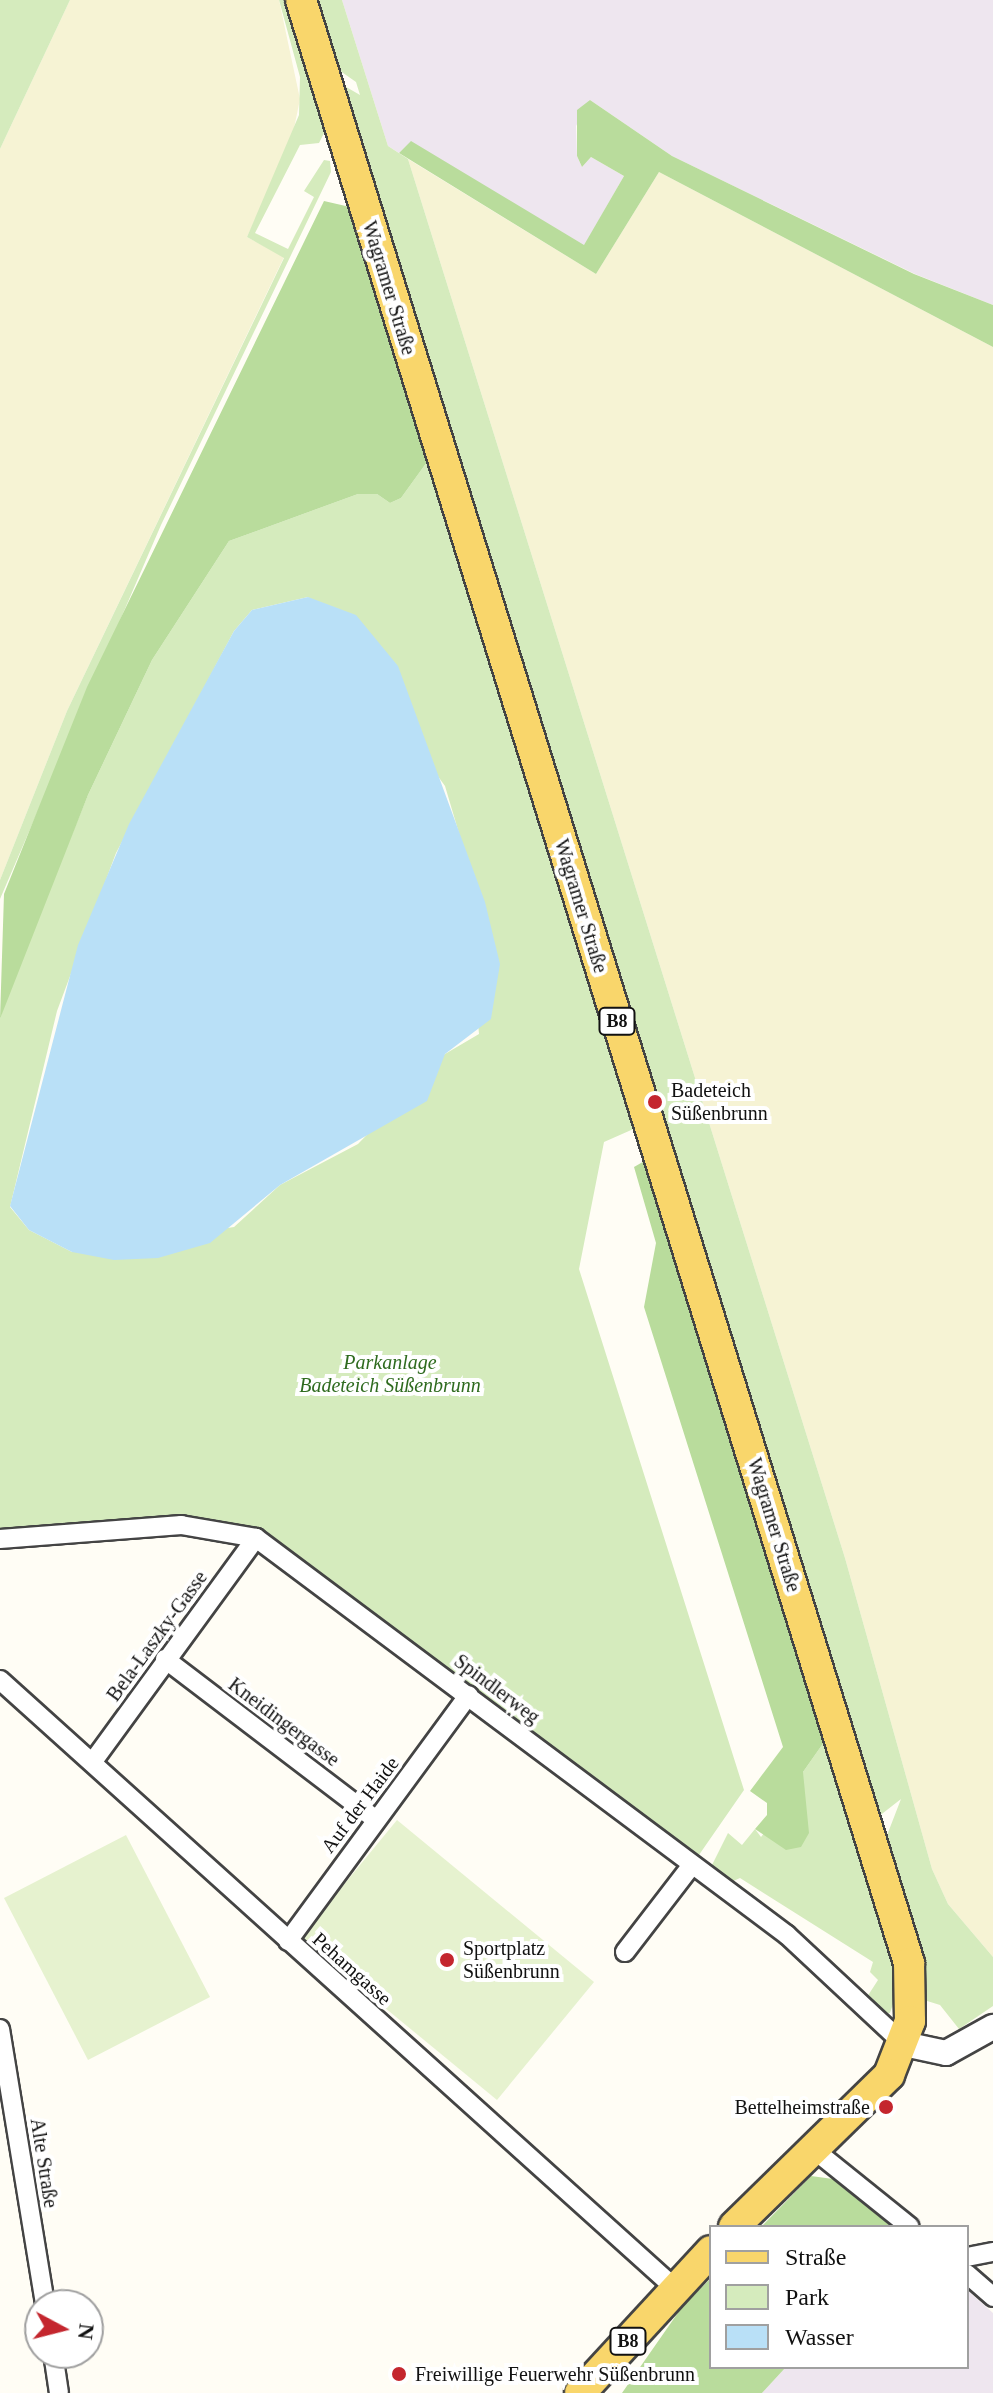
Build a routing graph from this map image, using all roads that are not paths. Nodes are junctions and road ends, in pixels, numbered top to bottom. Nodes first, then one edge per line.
1 (301, 0) edge
2 (256, 1538) junction
3 (0, 1539) edge
4 (165, 1659) junction
5 (0, 1680) edge
6 (469, 1695) junction
7 (94, 1760) junction
8 (376, 1820) junction
9 (692, 1865) junction
10 (288, 1941) junction
11 (625, 1952) dead end
12 (993, 2027) edge
13 (0, 2029) edge
14 (904, 2044) junction
15 (813, 2149) junction
16 (736, 2225) edge
17 (908, 2225) edge
18 (993, 2252) edge
19 (709, 2253) edge
20 (969, 2257) edge
21 (969, 2276) edge
22 (42, 2289) edge
23 (676, 2289) junction
24 (993, 2297) edge
25 (55, 2369) edge
26 (59, 2393) edge
27 (580, 2393) edge

1 - 14 main road, Wagramer Straße / B8
2 - 3 street, Spindlerweg
2 - 4 street, Bela-Laszky-Gasse
2 - 6 street, Spindlerweg
4 - 7 street, Bela-Laszky-Gasse
4 - 8 street, Kneidingergasse
5 - 7 street, Pehamgasse
6 - 8 street, Auf der Haide
6 - 9 street, Spindlerweg
7 - 10 street, Pehamgasse
8 - 10 street, Auf der Haide
9 - 11 street
9 - 14 street, Spindlerweg
10 - 23 street, Pehamgasse
12 - 14 street
13 - 22 street, Alte Straße
14 - 15 main road, B8
15 - 16 main road, B8
15 - 17 street
18 - 20 street
19 - 23 main road, B8
21 - 24 street
23 - 27 main road, B8
25 - 26 street

